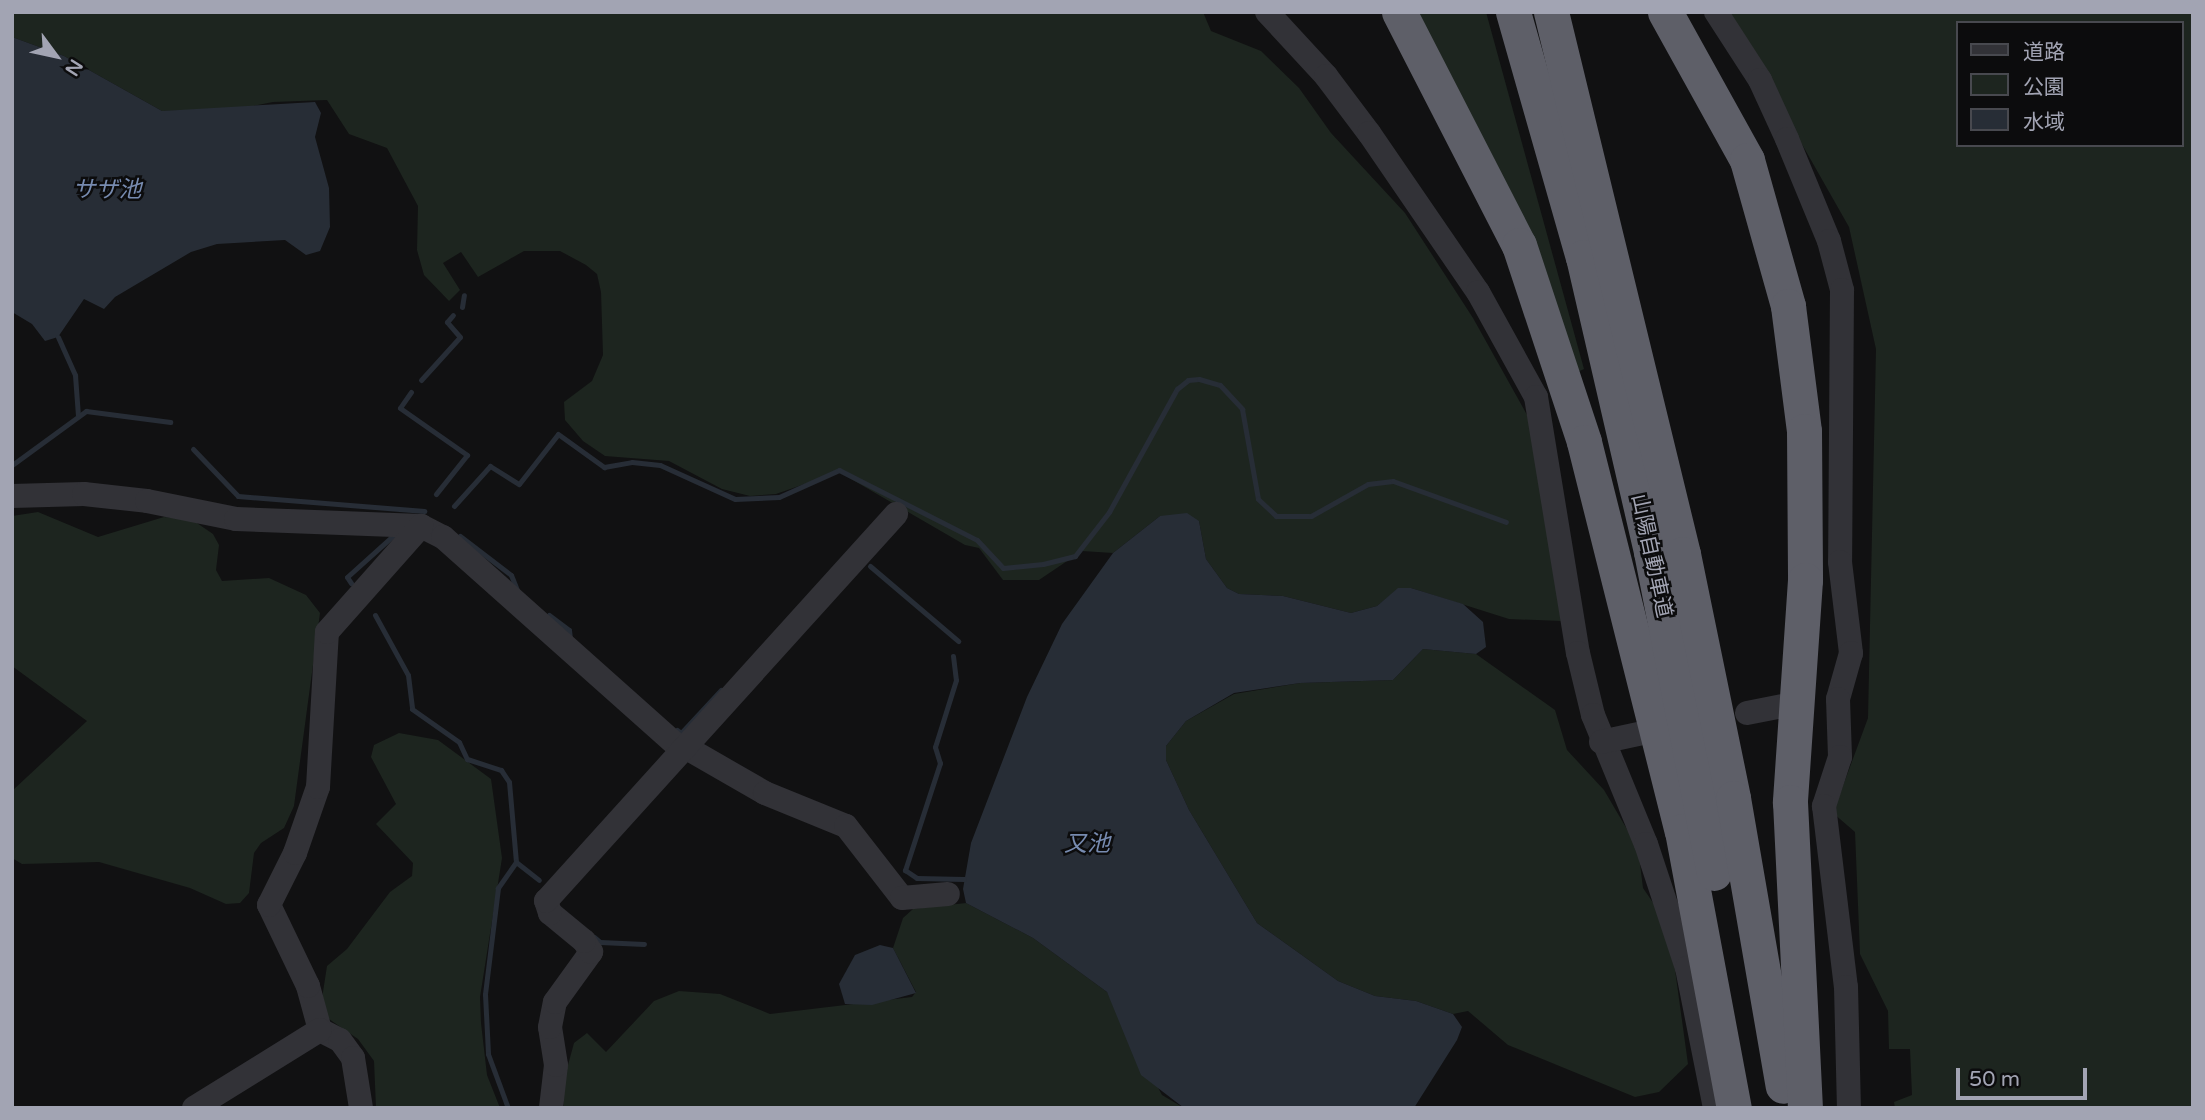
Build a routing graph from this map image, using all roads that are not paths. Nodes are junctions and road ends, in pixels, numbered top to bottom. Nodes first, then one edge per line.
1 (1267, 12) edge
2 (1399, 12) edge
3 (1513, 12) edge
4 (1551, 12) edge
5 (1665, 12) edge
6 (1716, 12) edge
7 (12, 496) edge
8 (896, 514) dead end
9 (421, 526) junction
10 (1782, 706) dead end
11 (1747, 713) dead end
12 (1638, 733) dead end
13 (1601, 742) junction
14 (683, 749) junction
15 (948, 894) dead end
16 (320, 1030) junction
17 (210, 1104) edge
18 (360, 1108) edge
19 (551, 1108) edge
20 (1715, 1108) edge
21 (1734, 1108) edge
22 (1750, 1108) edge
23 (1787, 1108) edge
24 (1805, 1108) edge
25 (1849, 1108) edge

1 - 13 street
2 - 21 highway
3 - 22 highway, 山陽自動車道
4 - 23 highway, 山陽自動車道
5 - 24 highway
6 - 25 street
7 - 9 street
8 - 14 street
9 - 14 street
9 - 16 street
10 - 11 street
12 - 13 street
13 - 20 street
14 - 15 street
14 - 19 street
16 - 17 street
16 - 18 street

